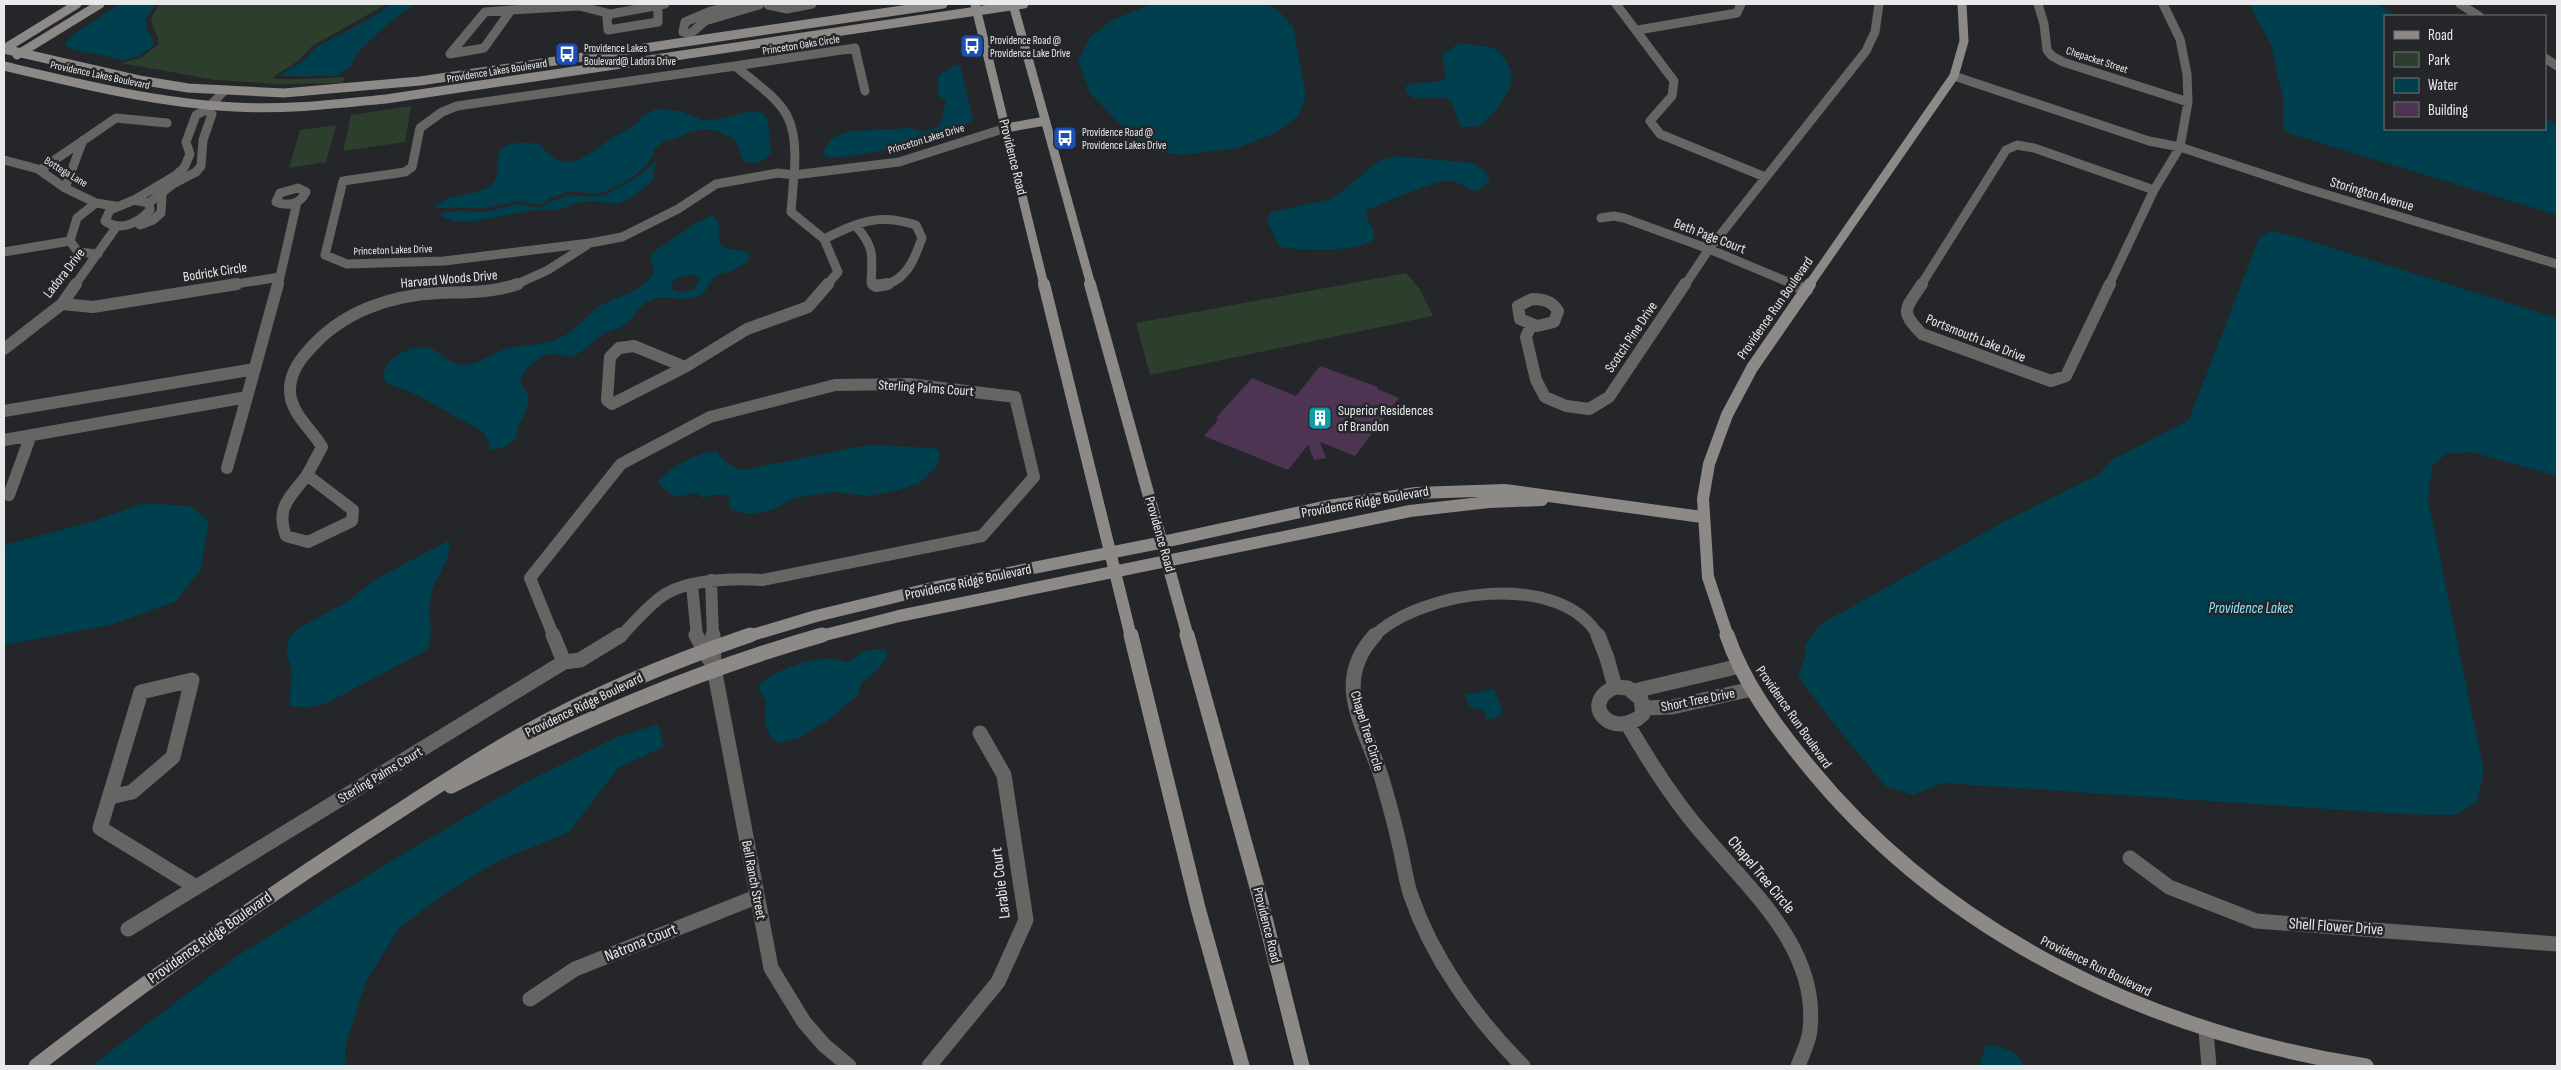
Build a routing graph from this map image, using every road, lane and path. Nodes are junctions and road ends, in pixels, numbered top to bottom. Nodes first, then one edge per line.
1 (77, 4) edge
2 (100, 4) edge
3 (738, 4) edge
4 (762, 4) edge
5 (812, 4) edge
6 (943, 4) edge
7 (1024, 4) edge
8 (1616, 4) edge
9 (1741, 4) edge
10 (1879, 4) edge
11 (1962, 4) edge
12 (2038, 4) edge
13 (2163, 4) edge
14 (2460, 4) edge
15 (661, 5) edge
16 (797, 5) edge
17 (1013, 5) edge
18 (976, 8) edge
19 (511, 10) junction
20 (611, 14) junction
21 (2477, 15) edge
22 (1638, 30) junction
23 (690, 38) junction
24 (4, 49) edge
25 (21, 53) junction
26 (688, 54) junction
27 (2546, 59) edge
28 (4, 65) edge
29 (735, 66) junction
30 (2557, 66) edge
31 (1956, 73) junction
32 (224, 91) junction
33 (865, 91) dead end
34 (2188, 102) junction
35 (208, 108) junction
36 (1045, 121) junction
37 (167, 123) dead end
38 (1006, 128) junction
39 (83, 140) junction
40 (2180, 148) junction
41 (4, 160) edge
42 (40, 170) junction
43 (792, 175) junction
44 (1765, 177) junction
45 (65, 188) junction
46 (2154, 190) junction
47 (162, 194) junction
48 (134, 200) junction
49 (297, 202) dead end
50 (96, 203) junction
51 (149, 203) junction
52 (115, 206) junction
53 (1601, 218) dead end
54 (855, 225) junction
55 (117, 226) junction
56 (110, 236) junction
57 (824, 239) junction
58 (70, 241) junction
59 (590, 243) junction
60 (1708, 249) junction
61 (4, 252) edge
62 (98, 254) junction
63 (2557, 264) edge
64 (280, 277) junction
65 (1807, 290) junction
66 (62, 304) junction
67 (1531, 325) dead end
68 (5, 351) edge
69 (685, 367) junction
70 (255, 368) junction
71 (247, 397) junction
72 (4, 411) edge
73 (31, 435) junction
74 (4, 440) edge
75 (228, 468) dead end
76 (307, 475) junction
77 (9, 496) dead end
78 (1587, 500) junction
79 (1702, 516) junction
80 (1162, 542) junction
81 (1111, 552) junction
82 (1168, 562) junction
83 (1117, 573) junction
84 (711, 580) junction
85 (692, 585) junction
86 (709, 649) junction
87 (564, 662) junction
88 (1740, 666) junction
89 (714, 668) junction
90 (1615, 686) junction
91 (1752, 689) junction
92 (1634, 692) junction
93 (1644, 708) junction
94 (1628, 725) junction
95 (980, 733) dead end
96 (110, 797) junction
97 (390, 818) junction
98 (2130, 858) dead end
99 (196, 887) junction
100 (756, 897) junction
101 (128, 929) dead end
102 (2557, 944) edge
103 (530, 999) dead end
104 (2206, 1031) junction
105 (36, 1066) edge
106 (849, 1066) edge
107 (929, 1066) edge
108 (1242, 1066) edge
109 (1302, 1066) edge
110 (1523, 1066) edge
111 (1798, 1066) edge
112 (2210, 1066) edge
113 (2366, 1066) edge

1 - 24 street
2 - 25 street
3 - 23 street
4 - 16 street
4 - 23 street
5 - 16 street
6 - 23 street, Providence Lakes Boulevard
7 - 17 street, Providence Lakes Boulevard
8 - 22 street
9 - 22 street
10 - 44 street, Scotch Pine Drive
11 - 31 street, Providence Run Boulevard
12 - 34 street, Chepacket Street
13 - 34 street, Portsmouth Lake Drive
14 - 21 street
15 - 20 street
15 - 20 street
17 - 18 street, Providence Lakes Boulevard
17 - 36 street, Providence Road
18 - 26 street, Providence Lakes Boulevard
18 - 38 street, Providence Road
19 - 19 street
19 - 20 street
22 - 44 street
23 - 26 street
23 - 32 street, Providence Lakes Boulevard
24 - 25 street, Providence Lakes Boulevard
25 - 28 street
25 - 32 street, Providence Lakes Boulevard
26 - 35 street, Providence Lakes Boulevard
27 - 30 street
28 - 35 street, Providence Lakes Boulevard
29 - 33 street, Princeton Oaks Circle
29 - 43 street
29 - 59 street, Princeton Lakes Drive
31 - 40 street, Storington Avenue
31 - 65 street, Providence Run Boulevard
32 - 35 street
34 - 40 street, Portsmouth Lake Drive
35 - 47 street
35 - 48 street
36 - 38 street
36 - 80 street, Providence Road
37 - 39 street
38 - 43 street, Princeton Lakes Drive
38 - 81 street, Providence Road
39 - 42 street
39 - 45 street
40 - 46 street, Portsmouth Lake Drive
40 - 63 street, Storington Avenue
41 - 42 street, Bottega Lane
42 - 45 street, Bottega Lane
43 - 57 street
43 - 59 street, Princeton Lakes Drive
44 - 60 street, Scotch Pine Drive
45 - 50 street, Bottega Lane
46 - 46 street, Portsmouth Lake Drive
47 - 51 street
47 - 56 street
48 - 51 street
48 - 52 street
49 - 64 street
50 - 52 street, Bottega Lane
50 - 58 street
51 - 55 street
52 - 55 street
53 - 60 street, Beth Page Court
54 - 54 street
54 - 57 street
55 - 56 street, Ladora Drive
56 - 62 street, Ladora Drive
57 - 69 street
58 - 61 street
58 - 62 street
59 - 76 street, Harvard Woods Drive
60 - 65 street, Beth Page Court
60 - 67 street, Scotch Pine Drive
62 - 66 street, Ladora Drive
64 - 66 street, Bodrick Circle
64 - 70 street
65 - 79 street, Providence Run Boulevard
66 - 68 street, Ladora Drive
69 - 69 street
70 - 71 street
70 - 72 street
71 - 73 street
71 - 75 street
73 - 74 street
73 - 77 street
76 - 76 street, Harvard Woods Drive
78 - 79 street, Providence Ridge Boulevard
78 - 80 street, Providence Ridge Boulevard
78 - 82 street, Providence Ridge Boulevard
79 - 88 street, Providence Run Boulevard
80 - 81 street, Providence Ridge Boulevard
80 - 82 street, Providence Road
81 - 83 street, Providence Road
81 - 86 street, Providence Ridge Boulevard
82 - 83 street, Providence Ridge Boulevard
82 - 109 street, Providence Road
83 - 89 street, Providence Ridge Boulevard
83 - 108 street, Providence Road
84 - 85 street, Sterling Palms Court
84 - 86 street
84 - 87 street, Sterling Palms Court
85 - 86 street
85 - 87 street, Sterling Palms Court
86 - 89 street
86 - 97 street, Providence Ridge Boulevard
87 - 99 street, Sterling Palms Court
88 - 91 street, Providence Run Boulevard
88 - 92 street, Short Tree Drive
89 - 97 street, Providence Ridge Boulevard
89 - 100 street, Bell Ranch Street
90 - 92 street
90 - 94 street
90 - 110 street, Chapel Tree Circle
91 - 93 street, Short Tree Drive
91 - 104 street, Providence Run Boulevard
92 - 93 street
93 - 94 street
94 - 111 street, Chapel Tree Circle
95 - 107 street, Larabie Court
96 - 96 street
96 - 99 street
97 - 105 street, Providence Ridge Boulevard
98 - 102 street, Shell Flower Drive
99 - 101 street, Sterling Palms Court
100 - 103 street, Natrona Court
100 - 106 street, Bell Ranch Street
104 - 112 street
104 - 113 street, Providence Run Boulevard

